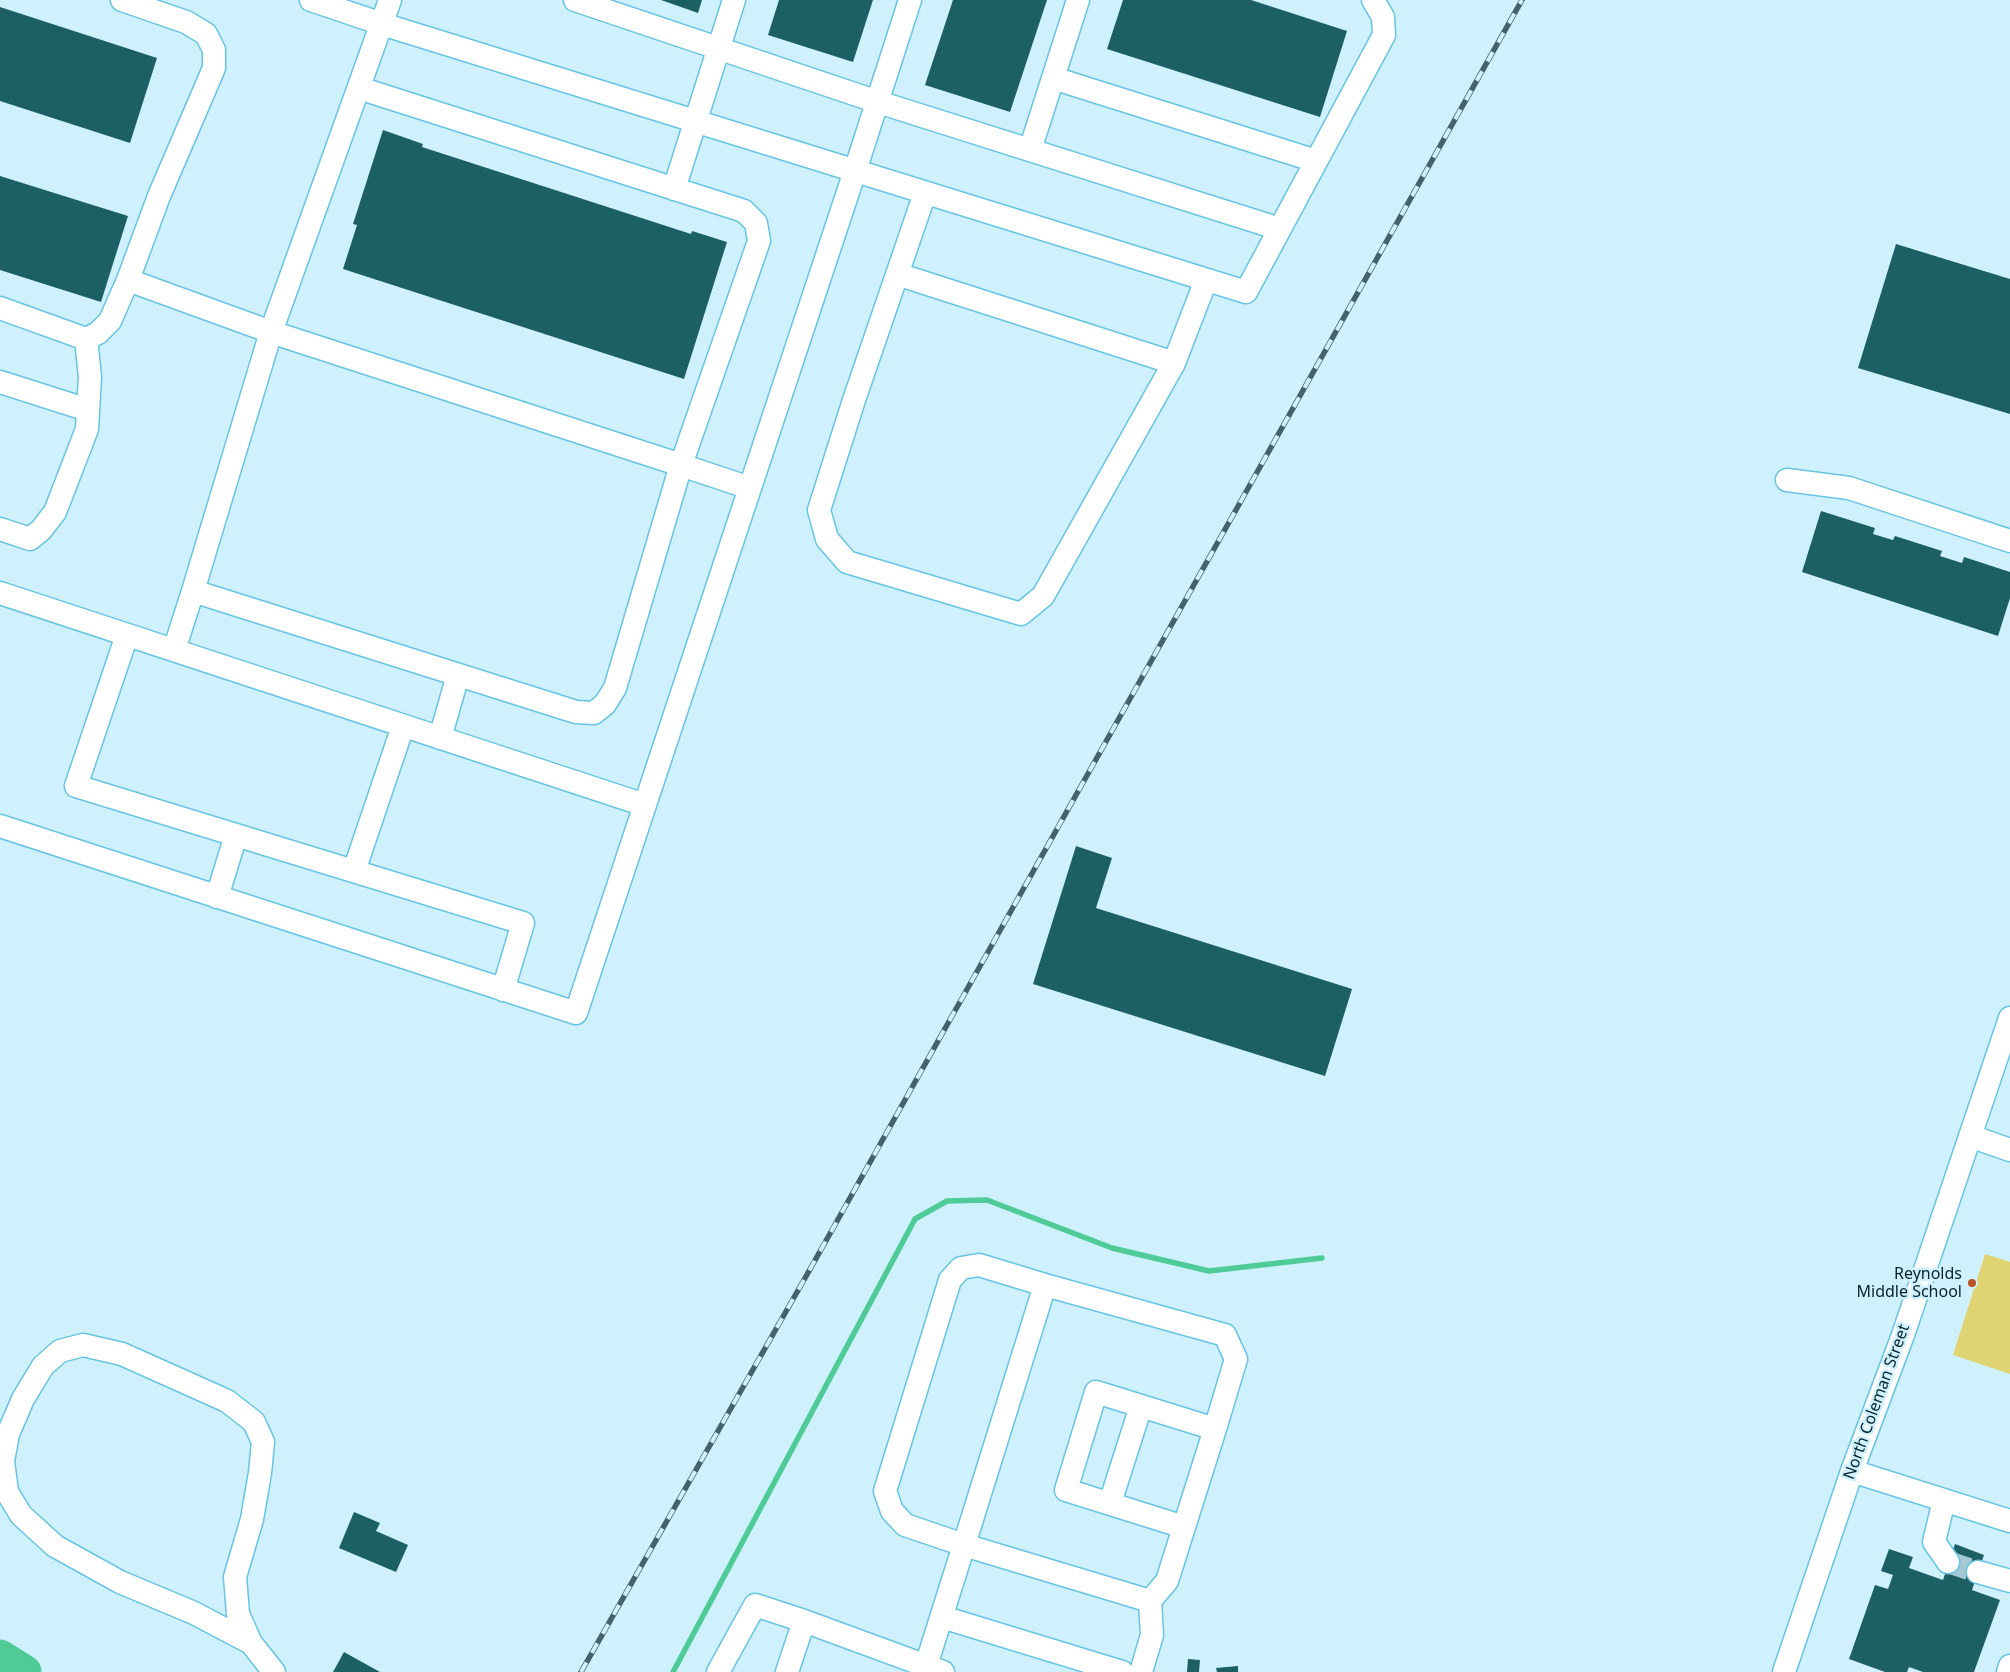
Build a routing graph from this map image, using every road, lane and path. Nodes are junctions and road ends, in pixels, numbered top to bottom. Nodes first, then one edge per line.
1 (122, 0) edge
2 (311, 0) edge
3 (390, 0) edge
4 (575, 0) edge
5 (734, 0) edge
6 (910, 0) edge
7 (1078, 0) edge
8 (1373, 0) edge
9 (382, 24) junction
10 (719, 47) junction
11 (1053, 78) junction
12 (359, 88) junction
13 (878, 102) junction
14 (695, 122) junction
15 (1030, 150) junction
16 (1316, 162) junction
17 (855, 171) junction
18 (674, 189) junction
19 (925, 193) junction
20 (1280, 229) junction
21 (897, 274) junction
22 (128, 280) junction
23 (1206, 280) junction
24 (0, 308) edge
25 (271, 332) junction
26 (86, 339) junction
27 (1174, 363) junction
28 (0, 382) edge
29 (88, 410) junction
30 (681, 465) junction
31 (1787, 480) dead end
32 (750, 488) junction
33 (0, 529) edge
34 (2010, 541) edge
35 (193, 591) junction
36 (2, 601) edge
37 (127, 635) junction
38 (174, 650) junction
39 (458, 674) junction
40 (403, 726) junction
41 (440, 738) junction
42 (645, 805) junction
43 (0, 826) edge
44 (236, 835) junction
45 (354, 871) junction
46 (217, 897) junction
47 (503, 990) junction
48 (2010, 1018) edge
49 (1970, 1136) junction
50 (2010, 1150) edge
51 (1045, 1285) junction
52 (1141, 1406) junction
53 (1215, 1430) junction
54 (1852, 1471) junction
55 (1944, 1500) junction
56 (1110, 1503) junction
57 (2010, 1520) edge
58 (1184, 1526) junction
59 (964, 1545) junction
60 (1948, 1562) tunnel mouth
61 (1978, 1572) tunnel mouth
62 (2010, 1581) edge
63 (1150, 1601) junction
64 (942, 1617) junction
65 (804, 1621) junction
66 (251, 1643) junction
67 (2010, 1666) edge
68 (931, 1670) edge
69 (274, 1672) edge
70 (718, 1672) edge
71 (786, 1672) edge
72 (1122, 1672) edge
73 (1141, 1672) edge
74 (1784, 1672) edge
75 (2008, 1672) edge

1 - 22 street
2 - 9 street
3 - 9 street
4 - 10 street
5 - 10 street
6 - 13 street
7 - 11 street
8 - 16 street
9 - 12 street
9 - 14 street
10 - 13 street
10 - 14 street
11 - 15 street
11 - 16 street
12 - 18 street
12 - 25 street
13 - 15 street
13 - 17 street
14 - 17 street
14 - 18 street
15 - 20 street
16 - 20 street
17 - 19 street
17 - 32 street
18 - 30 street
19 - 21 street
19 - 23 street
20 - 23 street
21 - 27 street
21 - 27 street
22 - 25 street
22 - 26 street
23 - 27 street
24 - 26 street
25 - 30 street
25 - 35 street
26 - 29 street
28 - 29 street
29 - 33 street
30 - 32 street
30 - 39 street
31 - 34 street
32 - 42 street
35 - 38 street
35 - 39 street
36 - 37 street
37 - 38 street
37 - 44 street
38 - 40 street
39 - 41 street
40 - 41 street
40 - 45 street
41 - 42 street
42 - 47 street
43 - 46 street
44 - 45 street
44 - 46 street
45 - 47 street
46 - 47 street
48 - 49 street, North Coleman Street
49 - 50 street
49 - 54 street, North Coleman Street
51 - 53 street
51 - 59 street
51 - 59 street
52 - 53 street
52 - 56 street
52 - 56 street
53 - 58 street
54 - 55 street
54 - 74 street, North Coleman Street
55 - 57 street
55 - 60 street
56 - 58 street
58 - 63 street
59 - 63 street
59 - 64 street
61 - 62 street
63 - 73 street
64 - 68 street
64 - 72 street
65 - 68 street
65 - 70 street
65 - 71 street
66 - 66 street
66 - 69 street
67 - 75 street

